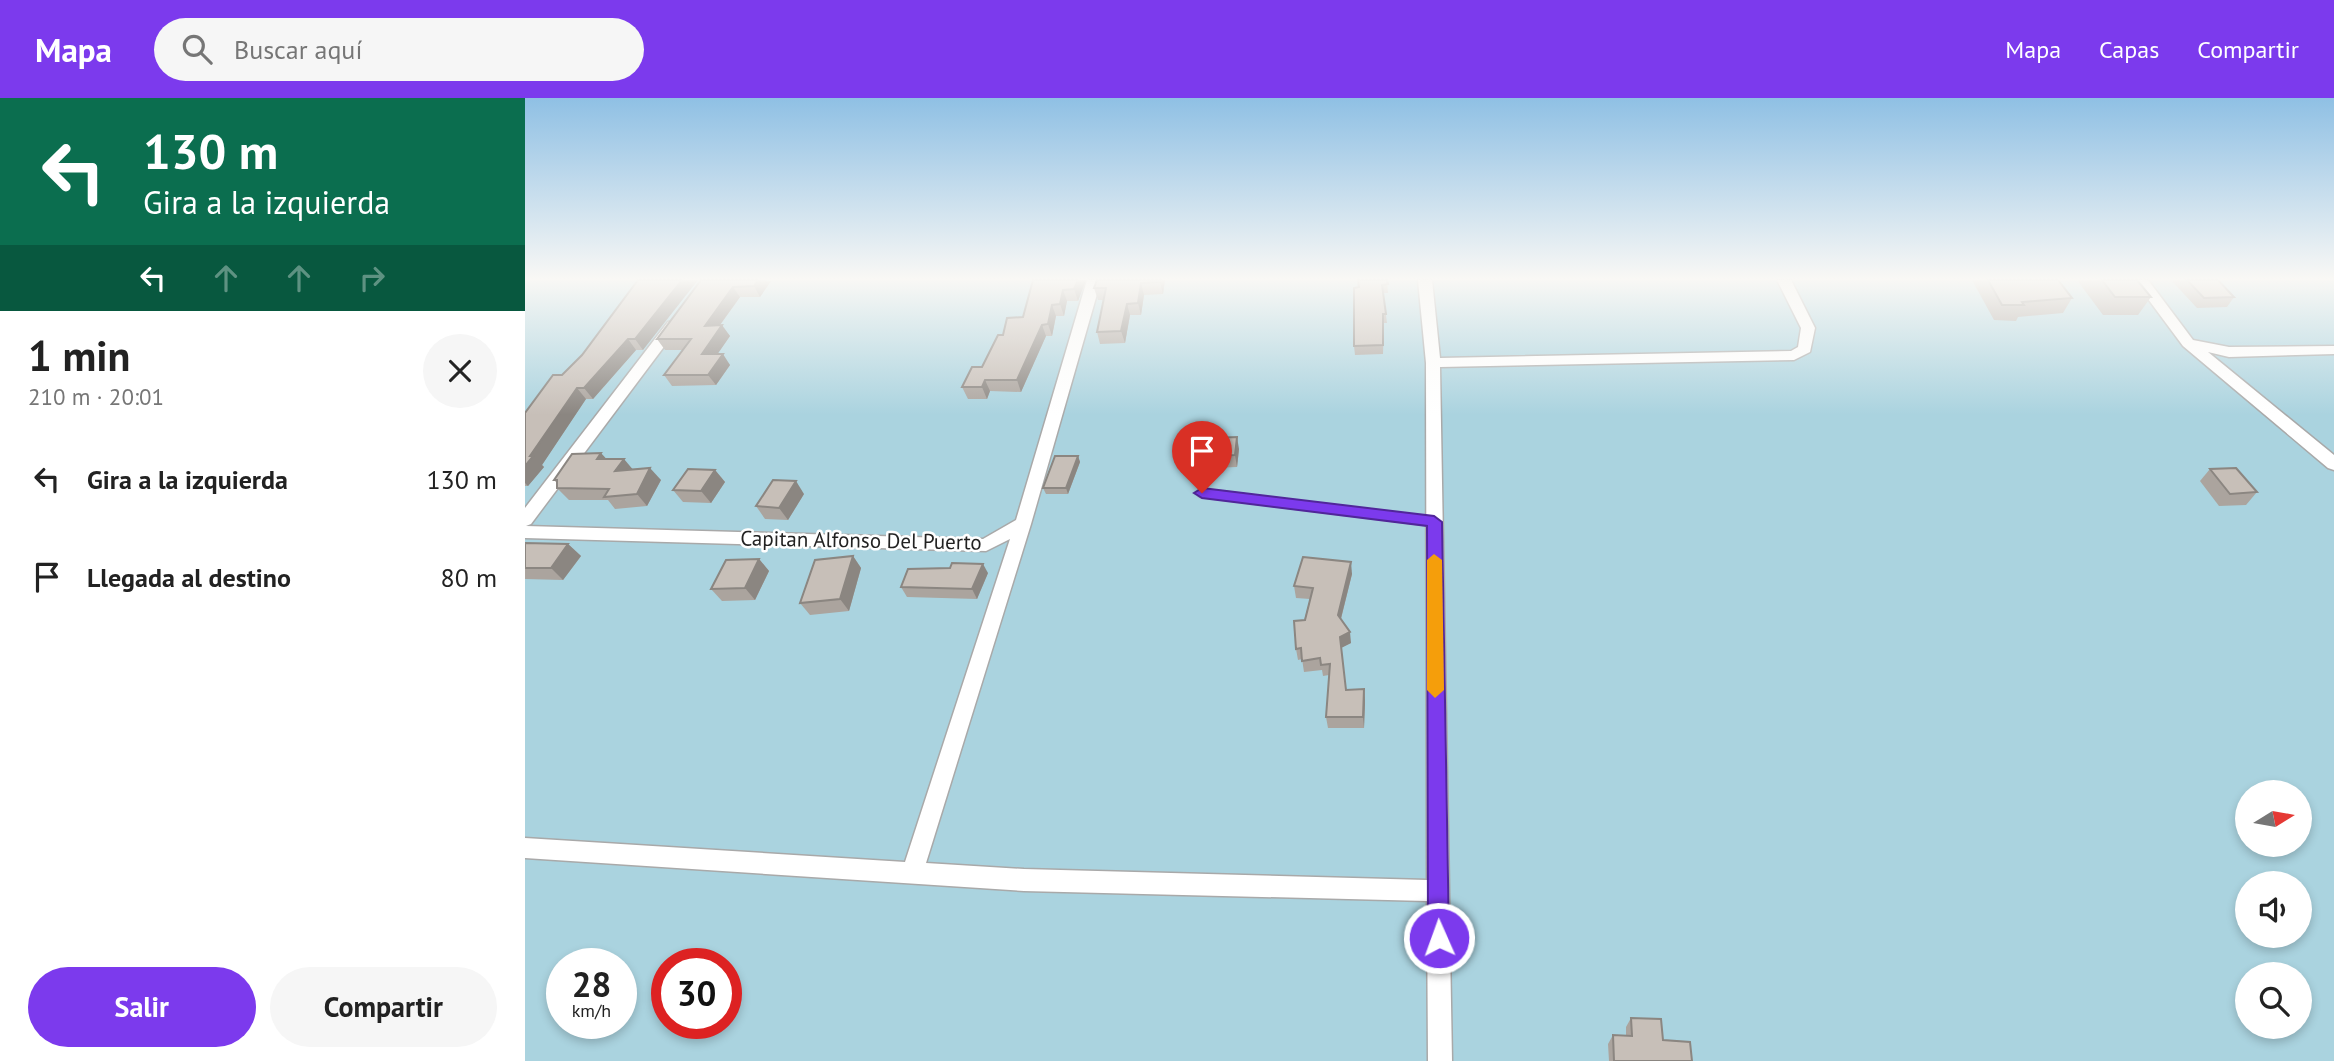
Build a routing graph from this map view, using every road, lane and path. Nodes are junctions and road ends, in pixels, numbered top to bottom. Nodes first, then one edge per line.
1 (673, 325) edge
2 (1081, 325) edge
3 (1429, 325) edge
4 (1806, 325) edge
5 (2175, 325) edge
6 (2189, 343) junction
7 (2334, 350) edge
8 (1433, 363) junction
9 (2334, 464) edge
10 (1202, 493) dead end
11 (525, 520) edge
12 (1434, 522) junction
13 (1023, 524) junction
14 (525, 532) edge
15 (525, 848) edge
16 (912, 873) junction
17 (1437, 891) junction
18 (1440, 1061) edge

1 - 11 street
2 - 13 street
3 - 8 street
4 - 8 street
5 - 6 street
6 - 7 street
6 - 9 street
8 - 12 street
10 - 12 lane
12 - 17 street
13 - 14 street, Capitan Alfonso Del Puerto
13 - 16 street
15 - 16 street
16 - 17 street
17 - 18 street

